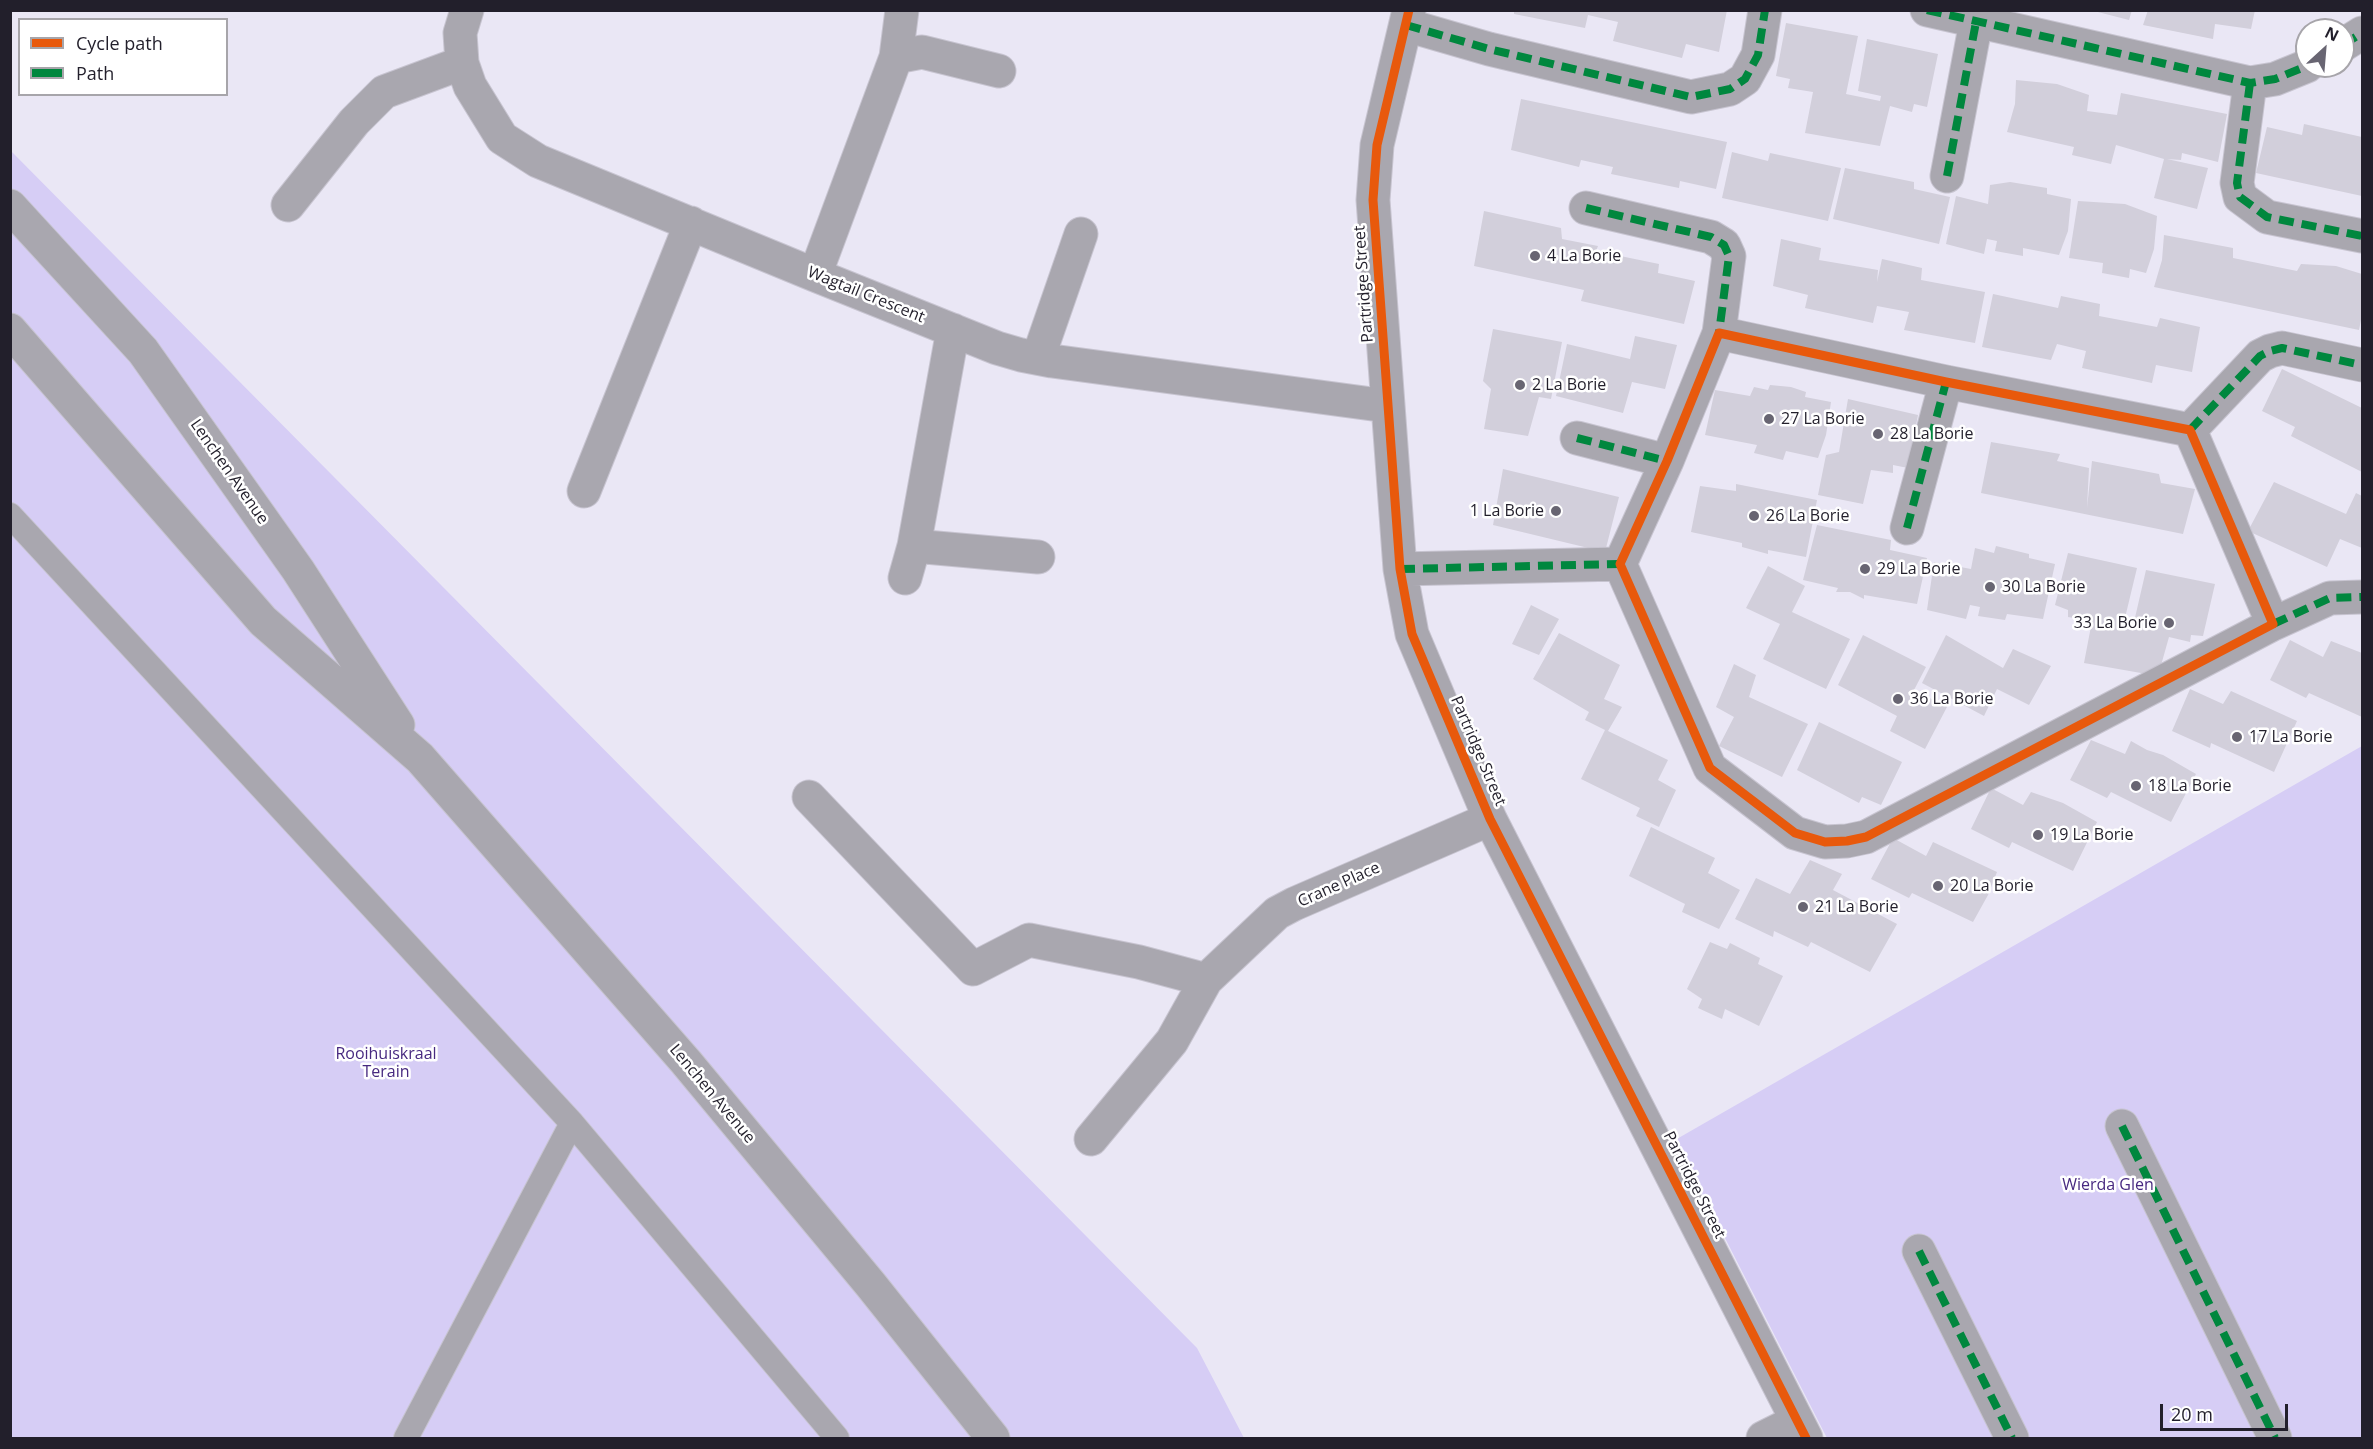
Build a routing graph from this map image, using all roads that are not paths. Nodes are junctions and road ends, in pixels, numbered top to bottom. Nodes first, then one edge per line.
1 (467, 10) edge
2 (902, 10) edge
3 (1765, 10) edge
4 (1927, 10) edge
5 (1407, 18) edge
6 (1976, 22) junction
7 (896, 57) junction
8 (462, 63) junction
9 (999, 71) dead end
10 (2295, 71) edge
11 (2250, 82) junction
12 (1947, 176) dead end
13 (288, 205) dead end
14 (10, 206) edge
15 (1586, 208) dead end
16 (691, 222) junction
17 (1081, 234) dead end
18 (2362, 236) edge
19 (815, 275) junction
20 (10, 330) edge
21 (953, 330) junction
22 (1719, 333) junction
23 (1038, 358) junction
24 (2362, 365) edge
25 (1946, 382) junction
26 (1387, 406) junction
27 (2190, 430) junction
28 (1577, 438) dead end
29 (1667, 461) junction
30 (584, 491) dead end
31 (10, 515) edge
32 (1906, 528) dead end
33 (914, 546) junction
34 (1038, 557) dead end
35 (1620, 564) junction
36 (1400, 569) junction
37 (905, 578) dead end
38 (2362, 597) edge
39 (2274, 624) junction
40 (420, 758) junction
41 (809, 797) dead end
42 (1490, 819) junction
43 (1206, 980) junction
44 (572, 1123) junction
45 (2122, 1126) dead end
46 (1091, 1139) dead end
47 (1919, 1251) dead end
48 (1802, 1430) edge
49 (406, 1438) edge
50 (837, 1438) edge
51 (993, 1438) edge
52 (1763, 1438) edge
53 (2012, 1438) edge
54 (2275, 1438) edge

1 - 8 street, Wagtail Crescent
2 - 7 street
3 - 5 street
4 - 6 street
5 - 26 street, Partridge Street
6 - 11 street
6 - 12 street
7 - 9 street
7 - 19 street
8 - 13 street
8 - 16 street, Wagtail Crescent
10 - 11 street
11 - 18 street
14 - 40 street, Lenchen Avenue
15 - 22 street
16 - 19 street, Wagtail Crescent
16 - 30 street
17 - 23 street
19 - 21 street, Wagtail Crescent
20 - 40 street, Lenchen Avenue
21 - 23 street, Wagtail Crescent
21 - 33 street
22 - 25 street
22 - 29 street
23 - 26 street, Wagtail Crescent
24 - 27 street
25 - 27 street
25 - 32 street
26 - 36 street, Partridge Street
27 - 39 street
28 - 29 street
29 - 35 street
31 - 44 lane
33 - 34 street
33 - 37 street
35 - 36 street
35 - 39 street
36 - 42 street, Partridge Street
38 - 39 street
40 - 51 street, Lenchen Avenue
41 - 43 street
42 - 43 street, Crane Place
42 - 48 street, Partridge Street
43 - 46 street, Crane Place
44 - 49 lane
44 - 50 lane
45 - 54 street
47 - 53 street
48 - 52 street, Partridge Street

